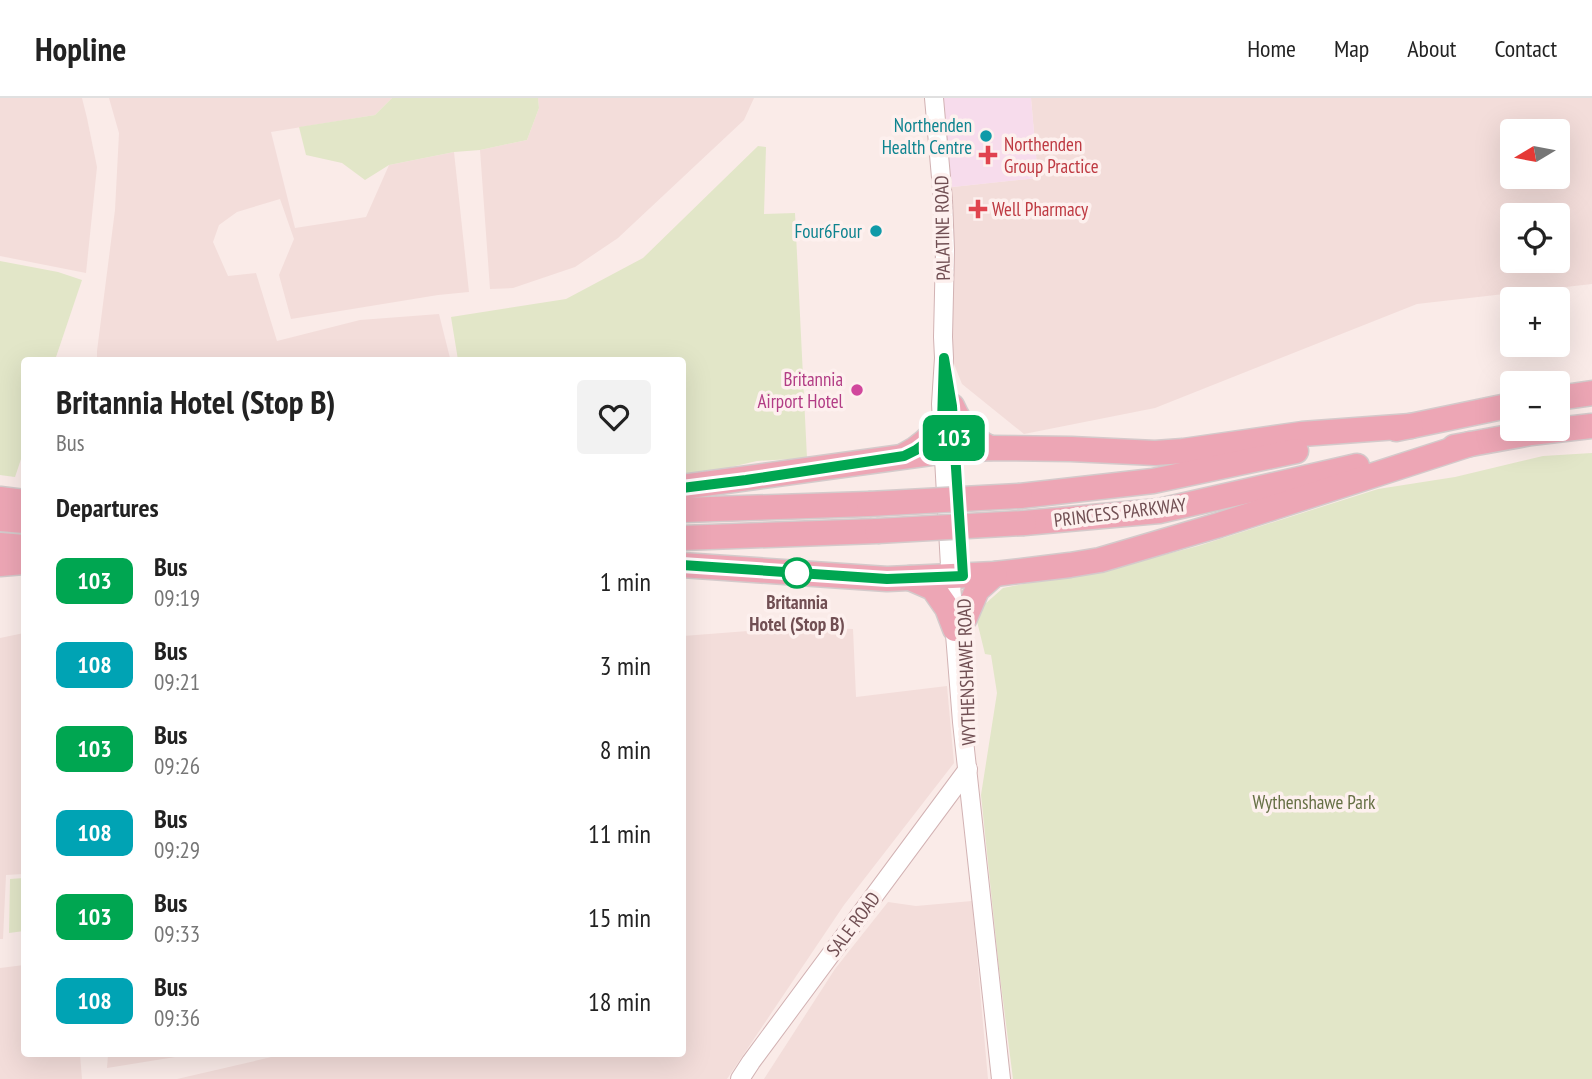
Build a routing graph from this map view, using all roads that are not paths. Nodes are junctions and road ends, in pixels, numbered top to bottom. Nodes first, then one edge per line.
1 (934, 98) edge
2 (944, 358) joint
3 (1592, 393) edge
4 (1570, 396) edge
5 (1500, 407) edge
6 (947, 414) junction
7 (1411, 426) junction
8 (1592, 426) edge
9 (1471, 443) junction
10 (990, 448) junction
11 (949, 452) junction
12 (904, 456) junction
13 (686, 487) edge
14 (0, 499) edge
15 (21, 502) edge
16 (686, 510) edge
17 (0, 519) edge
18 (21, 521) edge
19 (686, 538) edge
20 (0, 545) edge
21 (21, 547) edge
22 (21, 562) edge
23 (0, 564) edge
24 (686, 565) edge
25 (995, 574) junction
26 (957, 576) junction
27 (909, 578) junction
28 (960, 624) junction
29 (968, 769) junction
30 (740, 1079) edge
31 (1001, 1079) edge

1 - 2 main road, PALATINE ROAD
2 - 6 main road, WYTHENSHAWE ROAD
3 - 4 highway
5 - 7 highway, PRINCESS PARKWAY
6 - 10 highway
6 - 11 main road, WYTHENSHAWE ROAD
6 - 12 highway
7 - 10 highway
7 - 16 highway, PRINCESS PARKWAY, bridge
8 - 9 highway, PRINCESS PARKWAY
9 - 19 highway, PRINCESS PARKWAY, bridge
9 - 25 highway
10 - 11 highway
11 - 12 highway
11 - 26 main road, WYTHENSHAWE ROAD
12 - 13 highway
14 - 15 highway
17 - 18 highway
20 - 21 highway
22 - 23 highway
24 - 27 highway
25 - 26 highway
25 - 28 highway
26 - 27 highway
26 - 28 main road, WYTHENSHAWE ROAD
27 - 28 highway
28 - 29 main road, WYTHENSHAWE ROAD
29 - 30 main road, SALE ROAD
29 - 31 main road, WYTHENSHAWE ROAD

